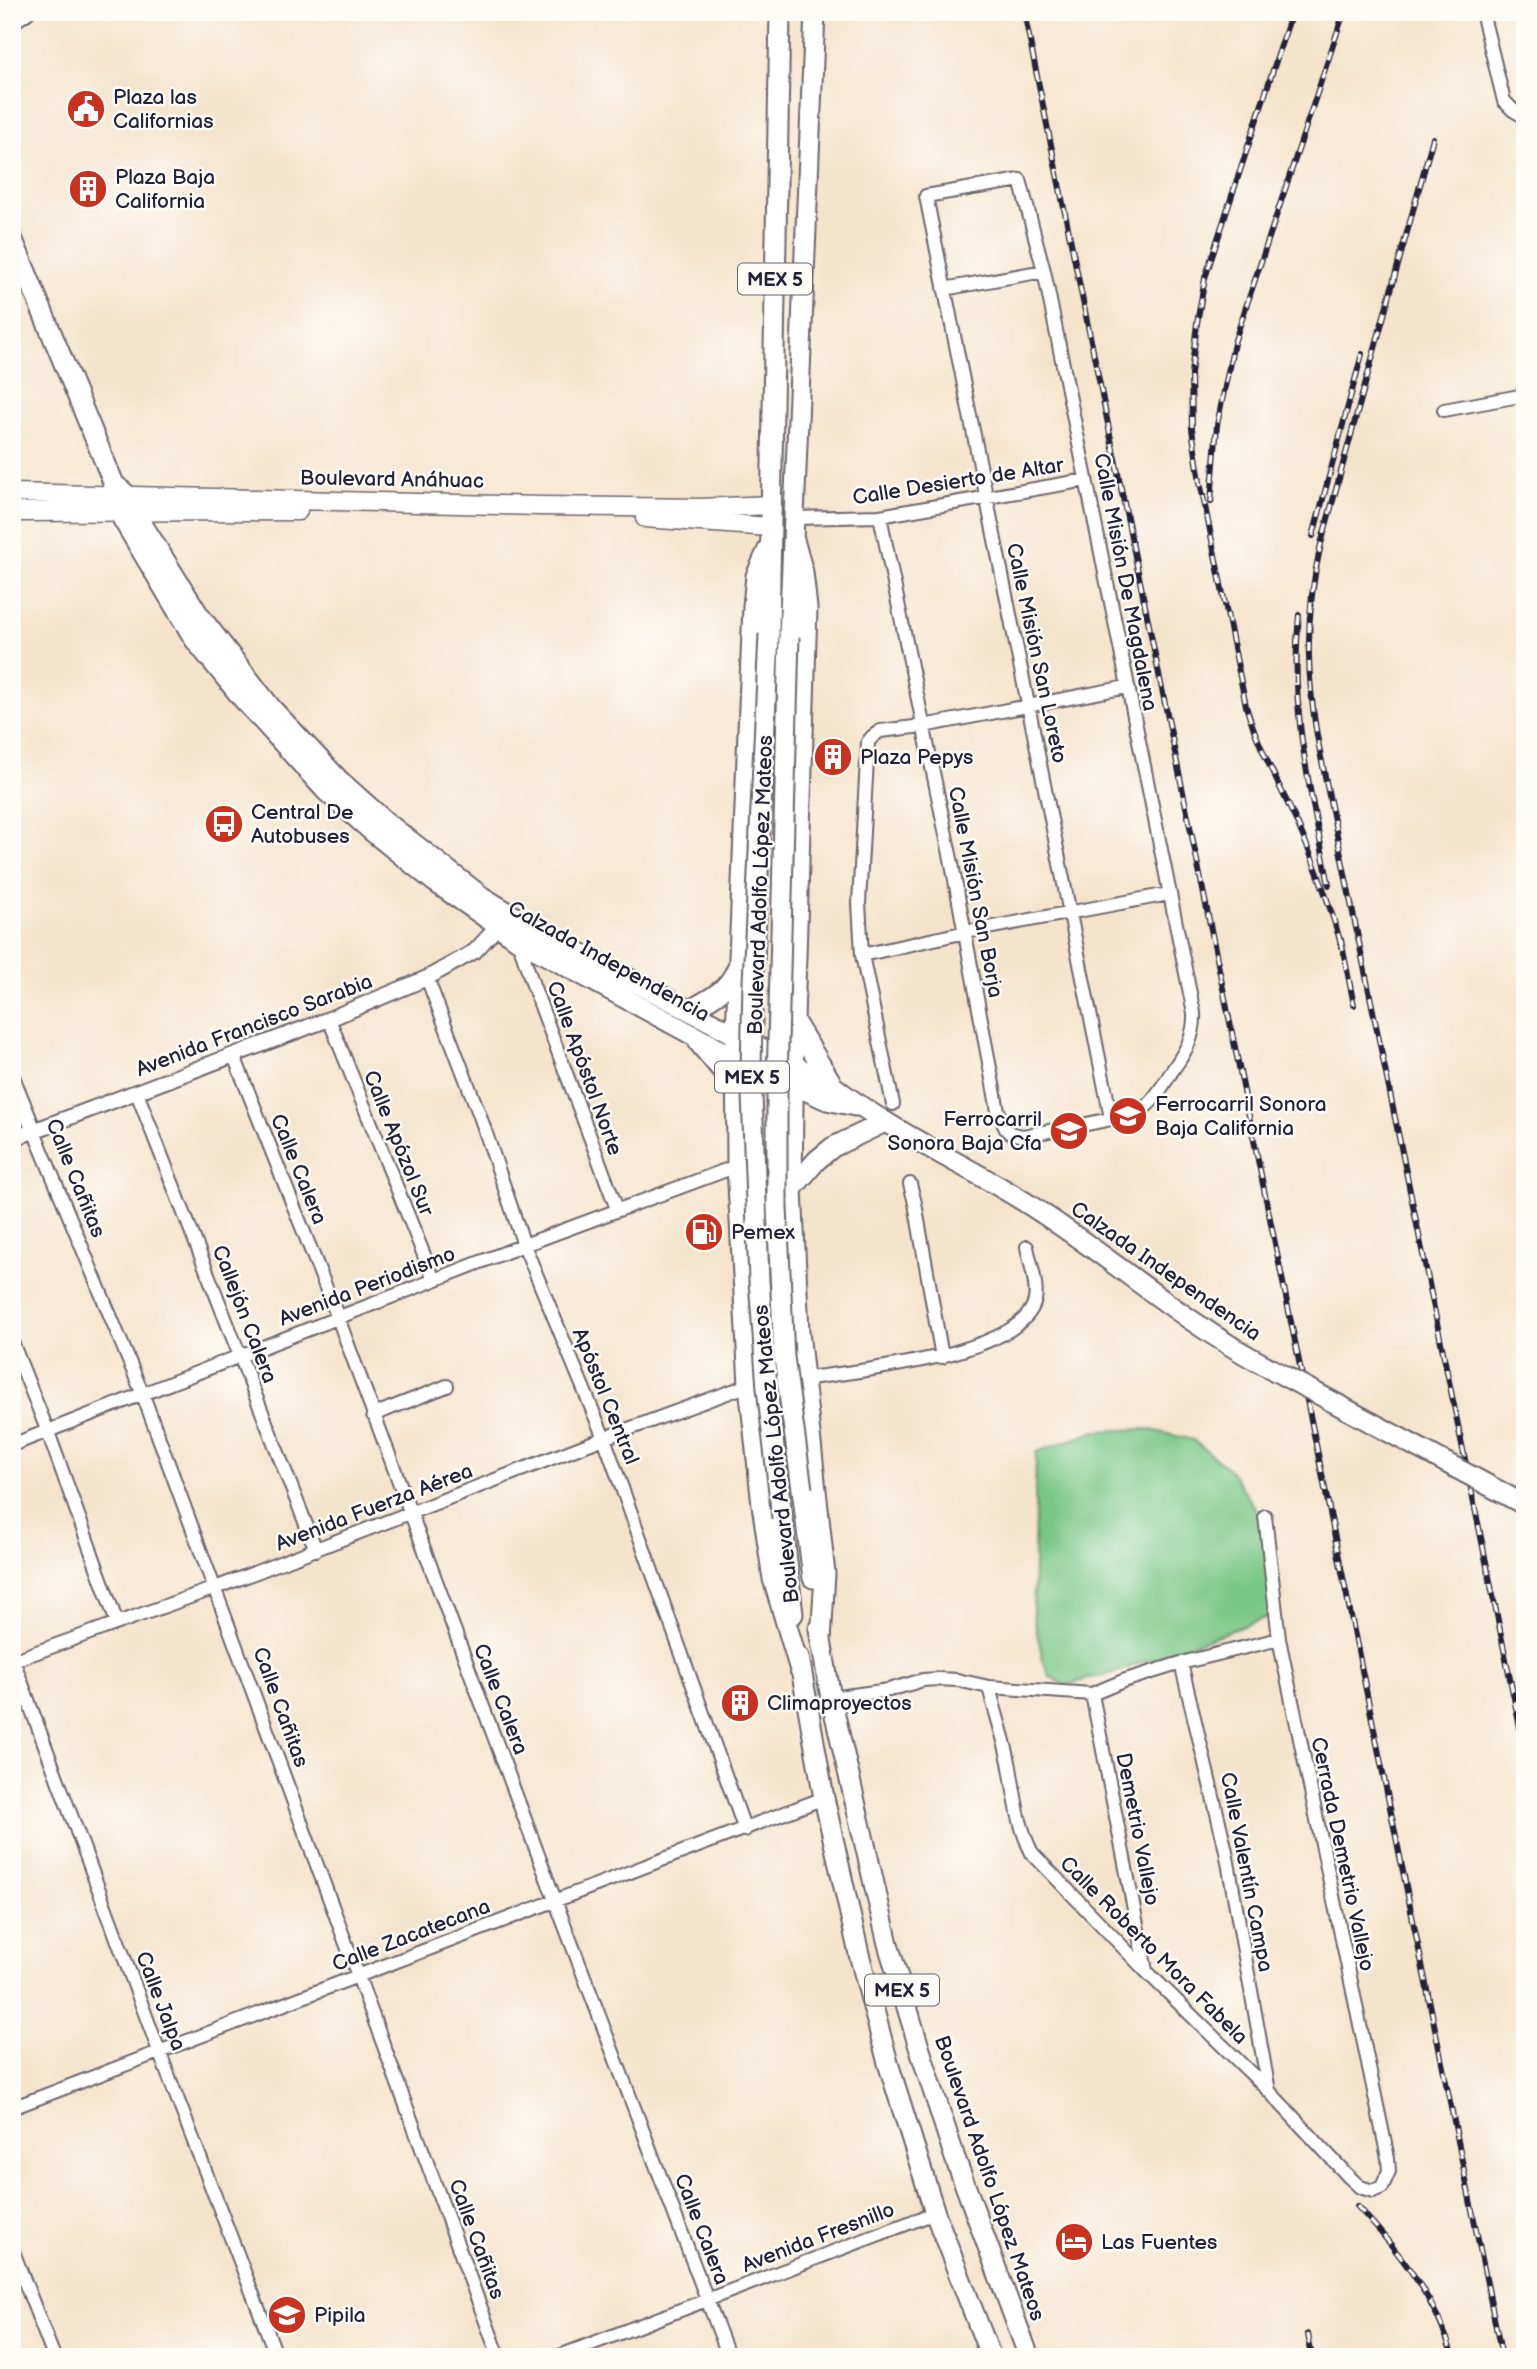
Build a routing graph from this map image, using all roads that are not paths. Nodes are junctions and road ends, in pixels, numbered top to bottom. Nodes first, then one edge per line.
1 (27, 12) edge
2 (780, 12) edge
3 (815, 12) edge
4 (1482, 12) edge
5 (12, 22) edge
6 (1525, 117) edge
7 (1020, 181) joint
8 (12, 238) edge
9 (1044, 271) junction
10 (944, 289) junction
11 (1525, 395) edge
12 (1444, 410) dead end
13 (1086, 480) junction
14 (12, 493) edge
15 (986, 498) junction
16 (121, 499) junction
17 (771, 505) junction
18 (12, 512) edge
19 (880, 516) junction
20 (795, 517) junction
21 (770, 536) junction
22 (794, 540) junction
23 (1127, 687) junction
24 (1028, 706) junction
25 (923, 726) junction
26 (1169, 894) junction
27 (1070, 913) junction
28 (498, 926) junction
29 (966, 932) junction
30 (518, 940) junction
31 (862, 955) junction
32 (739, 964) junction
33 (427, 978) junction
34 (690, 1010) junction
35 (329, 1020) junction
36 (794, 1020) junction
37 (736, 1033) junction
38 (692, 1034) junction
39 (234, 1056) junction
40 (735, 1058) junction
41 (794, 1064) junction
42 (12, 1077) edge
43 (735, 1086) junction
44 (793, 1086) junction
45 (833, 1086) junction
46 (137, 1093) junction
47 (860, 1107) junction
48 (998, 1111) joint
49 (889, 1113) junction
50 (1111, 1118) junction
51 (34, 1130) junction
52 (12, 1139) edge
53 (737, 1166) junction
54 (909, 1185) dead end
55 (792, 1189) junction
56 (617, 1209) junction
57 (524, 1245) junction
58 (1027, 1247) dead end
59 (434, 1280) junction
60 (338, 1318) junction
61 (12, 1342) edge
62 (240, 1355) junction
63 (942, 1357) junction
64 (803, 1379) junction
65 (749, 1385) junction
66 (447, 1386) dead end
67 (143, 1395) junction
68 (373, 1415) junction
69 (48, 1432) junction
70 (604, 1438) junction
71 (12, 1445) edge
72 (1525, 1505) edge
73 (410, 1513) junction
74 (1265, 1516) dead end
75 (316, 1550) junction
76 (215, 1588) junction
77 (117, 1623) junction
78 (1279, 1639) junction
79 (821, 1640) junction
80 (13, 1660) edge
81 (1181, 1662) junction
82 (800, 1670) junction
83 (989, 1687) junction
84 (1092, 1694) junction
85 (831, 1698) junction
86 (824, 1798) junction
87 (745, 1829) junction
88 (555, 1900) junction
89 (1146, 1971) junction
90 (357, 1976) junction
91 (159, 2051) junction
92 (1269, 2091) junction
93 (12, 2108) edge
94 (1373, 2191) joint
95 (935, 2213) junction
96 (12, 2249) edge
97 (708, 2299) junction
98 (54, 2357) edge
99 (277, 2357) edge
100 (499, 2357) edge
101 (557, 2357) edge
102 (729, 2357) edge
103 (991, 2357) edge
104 (1029, 2357) edge

1 - 5 street
2 - 17 main road, Boulevard Adolfo López Mateos / MEX 5
3 - 20 main road, Boulevard Adolfo López Mateos / MEX 5
4 - 6 street
7 - 9 street, Calle Misión De Magdalena
7 - 10 street, Calle Misión San Loreto
8 - 16 main road, Calzada Independencia
9 - 10 street
9 - 13 street, Calle Misión De Magdalena
10 - 15 street, Calle Misión San Loreto
11 - 12 street
13 - 15 street, Calle Desierto de Altar
13 - 23 street, Calle Misión De Magdalena
14 - 16 main road, Boulevard Anáhuac
15 - 19 street, Calle Desierto de Altar
15 - 24 street, Calle Misión San Loreto
16 - 17 main road, Boulevard Anáhuac
16 - 18 main road, Boulevard Anáhuac
16 - 21 main road, Boulevard Anáhuac
16 - 28 main road, Calzada Independencia
16 - 34 main road, Calzada Independencia
17 - 21 main road, Boulevard Adolfo López Mateos / MEX 5
19 - 20 street, Calle Desierto de Altar
19 - 25 street, Calle Misión San Borja
20 - 22 main road, Boulevard Adolfo López Mateos / MEX 5
21 - 32 main road
21 - 82 main road, Boulevard Adolfo López Mateos / MEX 5, bridge
22 - 36 main road
22 - 79 main road, Boulevard Adolfo López Mateos / MEX 5, bridge
23 - 24 street
23 - 26 street, Calle Misión De Magdalena
24 - 25 street
24 - 27 street, Calle Misión San Loreto
25 - 29 street, Calle Misión San Borja
25 - 31 street
26 - 27 street
26 - 50 street, Calle Misión De Magdalena
27 - 29 street
27 - 50 street, Calle Misión San Loreto
28 - 30 main road, Calzada Independencia
28 - 33 street, Avenida Francisco Sarabia
29 - 31 street
29 - 48 street, Calle Misión San Borja
30 - 38 main road, Calzada Independencia
30 - 56 street, Calle Apóstol Norte
31 - 49 street
32 - 34 main road
32 - 37 main road
33 - 35 street, Avenida Francisco Sarabia
33 - 57 street, Apóstol Central
34 - 37 main road, Calzada Independencia
35 - 39 street, Avenida Francisco Sarabia
35 - 59 street, Calle Apózol Sur
36 - 41 main road
36 - 45 main road
37 - 40 main road
37 - 41 main road, Calzada Independencia
38 - 40 main road, Calzada Independencia
38 - 43 main road
39 - 46 street, Avenida Francisco Sarabia
39 - 60 street, Calle Calera
40 - 43 main road
40 - 44 main road, Calzada Independencia
41 - 44 main road
41 - 45 main road, Calzada Independencia
42 - 51 street, Calle Cañitas
43 - 53 main road
44 - 47 main road, Calzada Independencia
44 - 55 main road
45 - 47 main road, Calzada Independencia
46 - 51 street, Avenida Francisco Sarabia
46 - 62 street, Callejón Calera
47 - 49 main road, Calzada Independencia
48 - 50 street, Calle Misión De Magdalena
49 - 55 main road
49 - 72 main road, Calzada Independencia, bridge
51 - 52 street, Avenida Francisco Sarabia
51 - 67 street, Calle Cañitas
53 - 56 street, Avenida Periodismo
53 - 65 main road
54 - 63 street
55 - 64 main road
56 - 57 street, Avenida Periodismo
57 - 59 street, Avenida Periodismo
57 - 70 street, Apóstol Central
58 - 63 street
59 - 60 street, Avenida Periodismo
60 - 62 street, Avenida Periodismo
60 - 68 street, Calle Calera
61 - 69 street
62 - 67 street, Avenida Periodismo
62 - 75 street, Callejón Calera
63 - 64 street
64 - 79 main road
65 - 70 street, Avenida Fuerza Aérea
65 - 82 main road
66 - 68 street
67 - 69 street, Avenida Periodismo
67 - 76 street, Calle Cañitas
68 - 73 street, Calle Calera
69 - 71 street, Avenida Periodismo
69 - 77 street
70 - 73 street, Avenida Fuerza Aérea
70 - 87 street, Apóstol Central
73 - 75 street, Avenida Fuerza Aérea
73 - 88 street, Calle Calera
74 - 78 street, Cerrada Demetrio Vallejo
75 - 76 street, Avenida Fuerza Aérea
76 - 77 street, Avenida Fuerza Aérea
76 - 90 street, Calle Cañitas
77 - 80 street, Avenida Fuerza Aérea
78 - 81 street
78 - 94 street, Cerrada Demetrio Vallejo
79 - 85 main road, Boulevard Adolfo López Mateos / MEX 5
80 - 91 street, Calle Jalpa
81 - 84 street
81 - 92 street, Calle Valentín Campa
82 - 86 main road, Boulevard Adolfo López Mateos / MEX 5
83 - 84 street
83 - 85 street
83 - 89 street, Calle Roberto Mora Fabela
84 - 89 street, Demetrio Vallejo
85 - 104 main road, Boulevard Adolfo López Mateos / MEX 5
86 - 87 street, Calle Zacatecana
86 - 95 main road, Boulevard Adolfo López Mateos / MEX 5
87 - 88 street, Calle Zacatecana
88 - 90 street, Calle Zacatecana
88 - 97 street, Calle Calera
89 - 92 street, Calle Roberto Mora Fabela
90 - 91 street, Calle Zacatecana
90 - 100 street, Calle Cañitas
91 - 93 street, Calle Zacatecana
91 - 99 street, Calle Jalpa
92 - 94 street, Calle Roberto Mora Fabela
95 - 97 street, Avenida Fresnillo
95 - 103 main road, Boulevard Adolfo López Mateos / MEX 5
96 - 98 street
97 - 101 street, Avenida Fresnillo
97 - 102 street, Calle Calera

